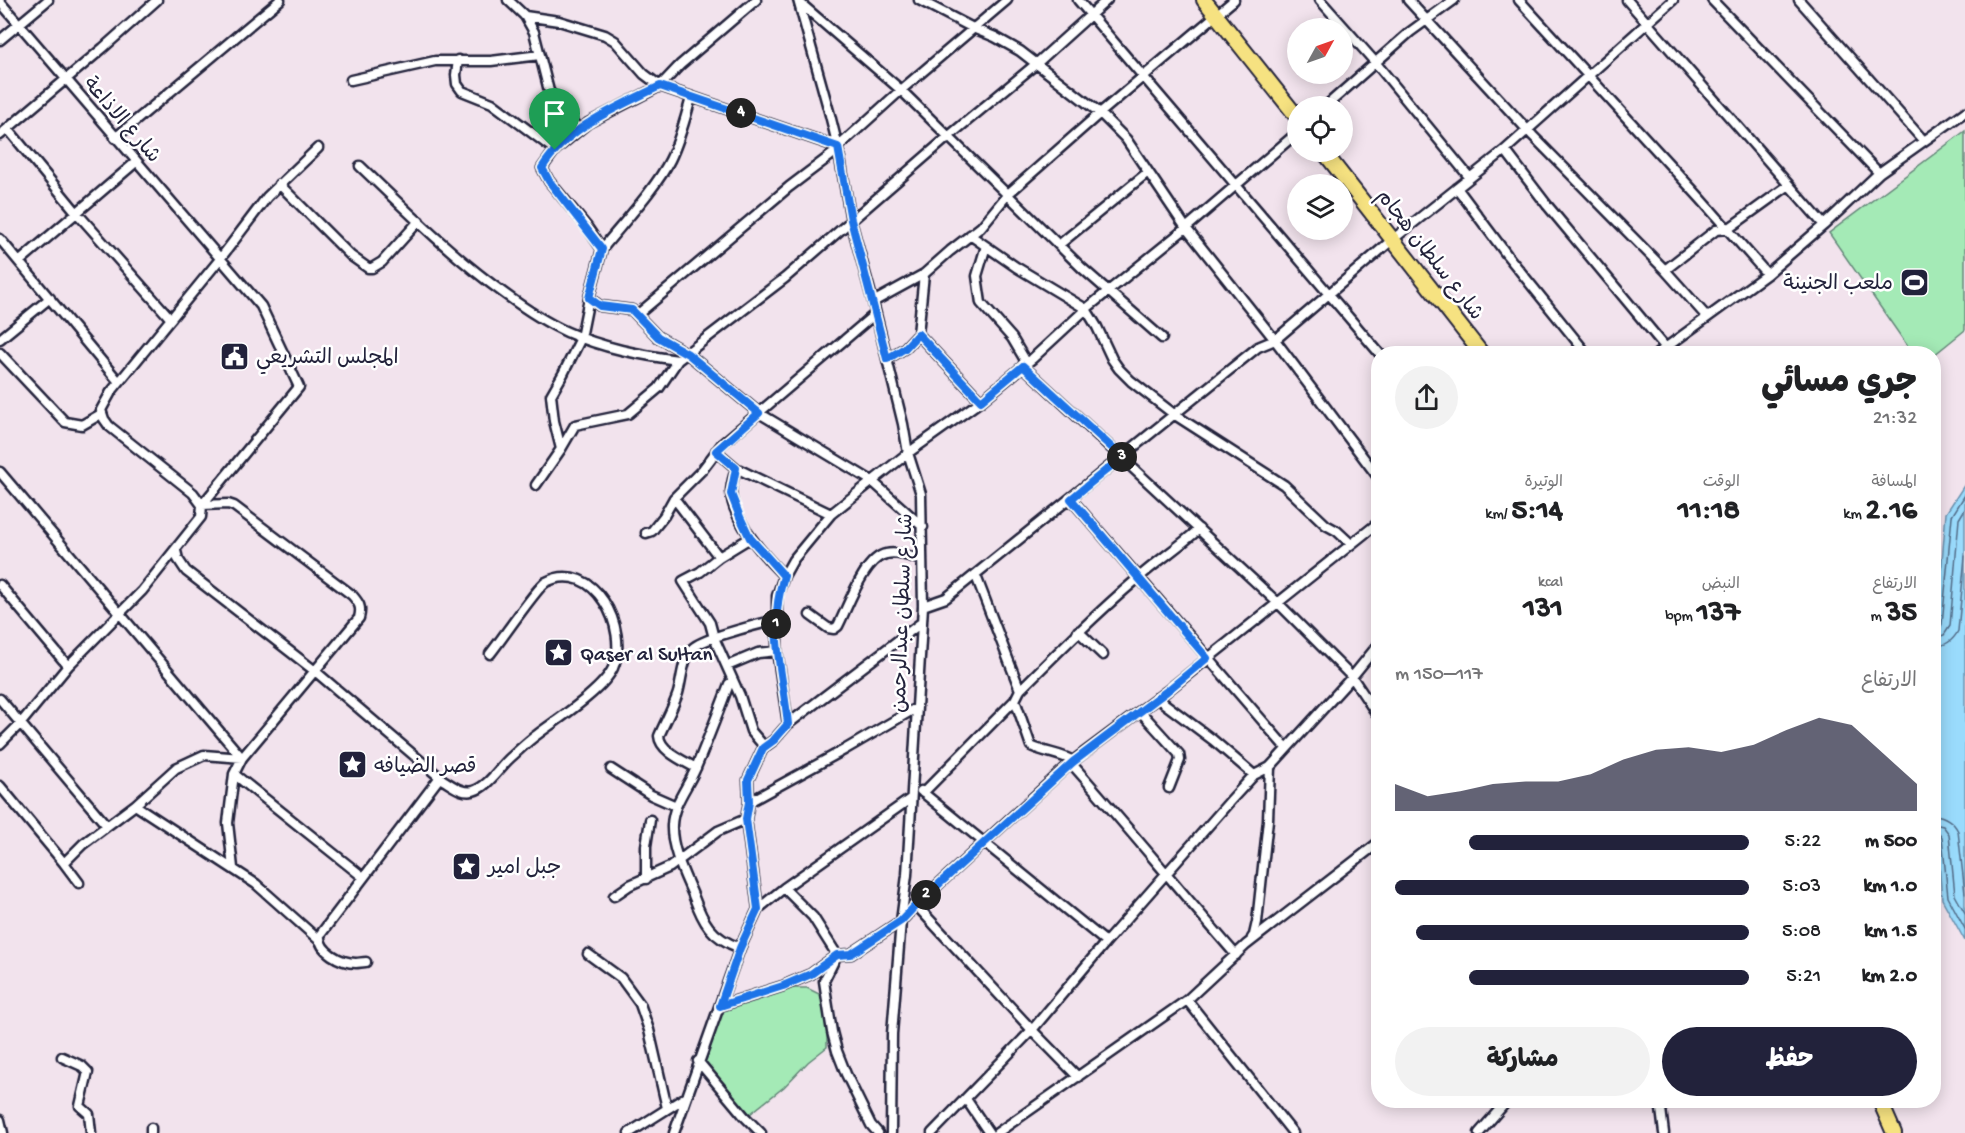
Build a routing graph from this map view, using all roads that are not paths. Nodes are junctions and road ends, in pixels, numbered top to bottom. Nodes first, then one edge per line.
1 (48, 0) edge
2 (157, 0) edge
3 (280, 0) edge
4 (508, 0) edge
5 (756, 0) edge
6 (919, 0) edge
7 (1007, 0) edge
8 (1078, 0) edge
9 (1107, 0) edge
10 (1204, 0) edge
11 (1234, 0) edge
12 (1320, 0) edge
13 (1408, 0) edge
14 (1454, 0) edge
15 (1519, 0) edge
16 (1627, 0) edge
17 (1673, 0) edge
18 (1712, 0) edge
19 (1799, 0) edge
20 (798, 1) edge
21 (0, 2) edge
22 (1090, 15) junction
23 (1217, 15) junction
24 (525, 16) junction
25 (1426, 20) junction
26 (1646, 22) junction
27 (19, 25) junction
28 (973, 28) junction
29 (0, 40) edge
30 (540, 55) junction
31 (458, 60) junction
32 (1375, 62) junction
33 (1036, 64) junction
34 (1588, 75) junction
35 (1143, 77) junction
36 (65, 80) junction
37 (351, 80) dead end
38 (660, 86) junction
39 (901, 90) junction
40 (1337, 96) edge
41 (691, 98) junction
42 (1287, 104) edge
43 (1965, 112) edge
44 (1100, 113) junction
45 (8, 129) junction
46 (579, 129) junction
47 (1527, 129) junction
48 (0, 135) edge
49 (949, 136) junction
50 (115, 138) junction
51 (1923, 140) junction
52 (1287, 141) edge
53 (318, 148) dead end
54 (838, 148) junction
55 (555, 150) junction
56 (1505, 150) junction
57 (136, 162) junction
58 (1332, 162) edge
59 (360, 166) dead end
60 (1148, 172) junction
61 (1879, 173) junction
62 (1470, 178) junction
63 (279, 184) junction
64 (1235, 184) junction
65 (1789, 185) junction
66 (1457, 188) junction
67 (1008, 194) junction
68 (77, 213) junction
69 (851, 220) junction
70 (419, 221) junction
71 (1824, 225) junction
72 (1186, 228) junction
73 (1728, 229) junction
74 (970, 235) junction
75 (0, 239) edge
76 (1392, 240) junction
77 (1060, 244) junction
78 (986, 246) junction
79 (602, 249) junction
80 (220, 259) junction
81 (19, 262) junction
82 (1665, 270) junction
83 (924, 274) junction
84 (1767, 274) junction
85 (1108, 291) junction
86 (1330, 294) junction
87 (50, 298) junction
88 (589, 298) junction
89 (873, 302) junction
90 (1086, 309) junction
91 (875, 314) junction
92 (637, 315) junction
93 (1707, 317) junction
94 (171, 320) junction
95 (918, 334) junction
96 (581, 338) junction
97 (1162, 338) dead end
98 (0, 339) edge
99 (1275, 340) junction
100 (1373, 346) edge
101 (1476, 346) edge
102 (1581, 346) edge
103 (1664, 346) edge
104 (1669, 346) edge
105 (0, 353) edge
106 (688, 354) junction
107 (887, 359) junction
108 (678, 360) junction
109 (1023, 366) junction
110 (119, 382) junction
111 (981, 401) junction
112 (759, 413) junction
113 (101, 414) junction
114 (1175, 415) junction
115 (561, 449) junction
116 (716, 451) junction
117 (909, 453) junction
118 (1122, 457) junction
119 (736, 468) junction
120 (1371, 468) edge
121 (0, 472) edge
122 (872, 481) junction
123 (536, 485) dead end
124 (674, 498) junction
125 (1071, 499) junction
126 (202, 505) junction
127 (831, 514) junction
128 (923, 527) junction
129 (1371, 528) edge
130 (1198, 530) junction
131 (646, 533) dead end
132 (750, 538) junction
133 (1351, 544) junction
134 (176, 551) junction
135 (719, 557) junction
136 (922, 560) junction
137 (784, 576) junction
138 (976, 576) junction
139 (1138, 578) junction
140 (0, 585) edge
141 (9, 595) junction
142 (0, 603) edge
143 (1278, 603) junction
144 (923, 606) junction
145 (120, 615) junction
146 (810, 615) dead end
147 (776, 620) junction
148 (921, 623) junction
149 (1078, 631) junction
150 (714, 638) junction
151 (777, 651) junction
152 (490, 654) dead end
153 (1371, 654) edge
154 (1103, 655) dead end
155 (1207, 658) junction
156 (68, 666) junction
157 (727, 666) junction
158 (315, 671) junction
159 (1352, 677) junction
160 (733, 681) junction
161 (1020, 690) junction
162 (1158, 698) junction
163 (0, 699) edge
164 (1015, 700) junction
165 (1371, 706) edge
166 (916, 708) junction
167 (1140, 711) junction
168 (21, 723) junction
169 (788, 724) junction
170 (0, 744) edge
171 (763, 748) junction
172 (1286, 748) junction
173 (242, 758) junction
174 (1072, 762) junction
175 (1270, 767) junction
176 (696, 768) junction
177 (611, 769) dead end
178 (234, 774) junction
179 (1254, 775) junction
180 (440, 777) junction
181 (0, 786) edge
182 (913, 786) junction
183 (1169, 788) dead end
184 (923, 793) junction
185 (910, 799) junction
186 (749, 802) junction
187 (135, 805) junction
188 (676, 806) junction
189 (746, 819) junction
190 (650, 820) dead end
191 (107, 826) junction
192 (983, 843) junction
193 (1371, 848) edge
194 (680, 860) junction
195 (64, 863) junction
196 (233, 868) junction
197 (1166, 875) junction
198 (363, 877) junction
199 (646, 879) junction
200 (79, 883) dead end
201 (784, 888) junction
202 (614, 896) dead end
203 (916, 905) junction
204 (758, 909) junction
205 (901, 921) junction
206 (320, 941) junction
207 (1106, 942) junction
208 (1246, 945) junction
209 (740, 948) junction
210 (588, 954) dead end
211 (837, 955) junction
212 (1236, 955) junction
213 (366, 962) dead end
214 (1187, 1000) junction
215 (720, 1006) junction
216 (1032, 1030) junction
217 (62, 1058) dead end
218 (698, 1061) junction
219 (1078, 1077) junction
220 (686, 1097) junction
221 (966, 1099) junction
222 (667, 1107) junction
223 (1501, 1108) edge
224 (1661, 1108) edge
225 (1883, 1108) edge
226 (0, 1120) edge
227 (3, 1133) edge
228 (92, 1133) edge
229 (629, 1133) edge
230 (674, 1133) edge
231 (761, 1133) edge
232 (878, 1133) edge
233 (891, 1133) edge
234 (932, 1133) edge
235 (989, 1133) edge
236 (997, 1133) edge
237 (1293, 1133) edge
238 (1479, 1133) edge
239 (1664, 1133) edge
240 (1894, 1133) edge

1 - 27 street
2 - 36 street
3 - 50 street
4 - 24 street
5 - 38 street
6 - 28 street
7 - 28 street
8 - 22 street
9 - 22 street
10 - 23 highway
11 - 23 street
12 - 32 street
13 - 25 street
14 - 25 street
15 - 34 street
16 - 26 street
17 - 26 street
18 - 61 street
19 - 51 street
20 - 39 street
20 - 54 street, شارع سلطان عبدالرحمن
21 - 27 street, شارع الاذاعة
22 - 33 street
22 - 35 street
23 - 35 street
23 - 42 highway
24 - 30 street
24 - 38 street
25 - 32 street
25 - 47 street
26 - 34 street
26 - 65 street
27 - 29 street
27 - 36 street, شارع الاذاعة
28 - 33 street
28 - 39 street
30 - 31 street
30 - 46 street
31 - 37 street
31 - 55 street
32 - 40 street
32 - 62 street
33 - 44 street
33 - 49 street
34 - 47 street
34 - 73 street
35 - 44 street
35 - 64 street
36 - 45 street
36 - 50 street, شارع الاذاعة
38 - 41 street
38 - 46 street
39 - 49 street
39 - 54 street
41 - 54 street
41 - 79 street
43 - 51 street
44 - 60 street
44 - 67 street
45 - 48 street
45 - 68 street
46 - 55 street
47 - 56 street
47 - 82 street
49 - 67 street
49 - 69 street
50 - 57 street, شارع الاذاعة
51 - 61 street
52 - 64 street
53 - 63 street
54 - 69 street, شارع سلطان عبدالرحمن
54 - 92 street
55 - 79 street
56 - 62 street
56 - 103 street
57 - 68 street
57 - 80 street, شارع الاذاعة
58 - 76 highway, شارع سلطان هجام
59 - 70 street
60 - 72 street
60 - 77 street
61 - 71 street
62 - 66 street
63 - 70 street
63 - 80 street
64 - 72 street
64 - 86 street
65 - 71 street
65 - 73 street
66 - 76 street
66 - 102 street
67 - 74 street
67 - 77 street
68 - 81 street
68 - 94 street
69 - 89 street, شارع سلطان عبدالرحمن
69 - 106 street
70 - 96 street
71 - 84 street
72 - 85 street
72 - 99 street
73 - 82 street
73 - 84 street
74 - 78 street
74 - 83 street
75 - 81 street
76 - 86 street
76 - 101 highway, شارع سلطان هجام
77 - 85 street
78 - 90 street
78 - 109 street
79 - 88 street
80 - 94 street
80 - 126 street, شارع الاذاعة
81 - 87 street
82 - 93 street
83 - 89 street
83 - 95 street
84 - 93 street
85 - 90 street
85 - 97 street
86 - 99 street
86 - 100 street
87 - 98 street
87 - 110 street
88 - 92 street
88 - 96 street
89 - 91 street, شارع سلطان عبدالرحمن
90 - 109 street
90 - 114 street
91 - 107 street, شارع سلطان عبدالرحمن
91 - 112 street
92 - 106 street
93 - 104 street
94 - 110 street
95 - 107 street
95 - 111 street
96 - 108 street
96 - 115 street
99 - 114 street
99 - 120 street
105 - 113 street
106 - 108 street
106 - 112 street
107 - 117 street, شارع سلطان عبدالرحمن
108 - 115 street
109 - 111 street
109 - 118 street
110 - 113 street
111 - 117 street
112 - 116 street
112 - 122 street
113 - 126 street
114 - 118 street
114 - 133 street
115 - 123 street
116 - 119 street
116 - 124 street
117 - 122 street
117 - 128 street, شارع سلطان عبدالرحمن
118 - 125 street
118 - 130 street
119 - 127 street
119 - 132 street
121 - 145 street
122 - 127 street
122 - 128 street
124 - 131 street
124 - 135 street
125 - 138 street
125 - 139 street
126 - 134 street
126 - 158 street
127 - 137 street
128 - 136 street, شارع سلطان عبدالرحمن
129 - 133 street
130 - 139 street
130 - 143 street
132 - 135 street
132 - 137 street
133 - 143 street
134 - 145 street
134 - 158 street
135 - 150 street
136 - 144 street, شارع سلطان عبدالرحمن
136 - 146 street
137 - 147 street
138 - 144 street
138 - 161 street
139 - 149 street
139 - 155 street
140 - 141 street
141 - 142 street
141 - 156 street
143 - 155 street
143 - 159 street
144 - 148 street, شارع سلطان عبدالرحمن
145 - 156 street
145 - 173 street
147 - 150 street
147 - 151 street
148 - 166 street, شارع سلطان عبدالرحمن
148 - 169 street
149 - 154 street
149 - 161 street
150 - 157 street
150 - 176 street
151 - 157 street
151 - 169 street
152 - 180 street
153 - 159 street
155 - 162 street
155 - 172 street
156 - 168 street
157 - 160 street
158 - 173 street
158 - 180 street
159 - 165 street
159 - 172 street
160 - 171 street
160 - 176 street
161 - 164 street
162 - 167 street
162 - 179 street
163 - 168 street
164 - 174 street
164 - 184 street
166 - 182 street, شارع سلطان عبدالرحمن
166 - 186 street
167 - 174 street
167 - 183 street
168 - 170 street
168 - 191 street
169 - 171 street
171 - 186 street
172 - 175 street
173 - 178 street
173 - 187 street
174 - 192 street
174 - 197 street
175 - 179 street
175 - 208 street
176 - 188 street
177 - 188 street
178 - 196 street
178 - 198 street
179 - 197 street
180 - 198 street
181 - 195 street
182 - 184 street
182 - 185 street, شارع سلطان عبدالرحمن
184 - 192 street
185 - 201 street
185 - 205 street, شارع سلطان عبدالرحمن
186 - 189 street
187 - 191 street
187 - 196 street
188 - 194 street
189 - 194 street
189 - 204 street
190 - 199 street
191 - 195 street
192 - 203 street
192 - 207 street
193 - 208 street
194 - 199 street
194 - 209 street
195 - 200 street
196 - 206 street
197 - 207 street
197 - 212 street
198 - 206 street
199 - 202 street
201 - 204 street
201 - 211 street
203 - 205 street
203 - 216 street
204 - 209 street
205 - 211 street
205 - 233 street, شارع سلطان عبدالرحمن
206 - 213 street
207 - 216 street
208 - 212 street
209 - 215 street
210 - 222 street
211 - 215 street
211 - 232 street
212 - 214 street
214 - 219 street
214 - 237 street
215 - 218 street
216 - 219 street
216 - 221 street
217 - 228 street
218 - 220 street
218 - 231 street
219 - 236 street
220 - 222 street
220 - 230 street
221 - 234 street
221 - 235 street
222 - 229 street
223 - 238 street
224 - 239 street
225 - 240 highway
226 - 227 street

